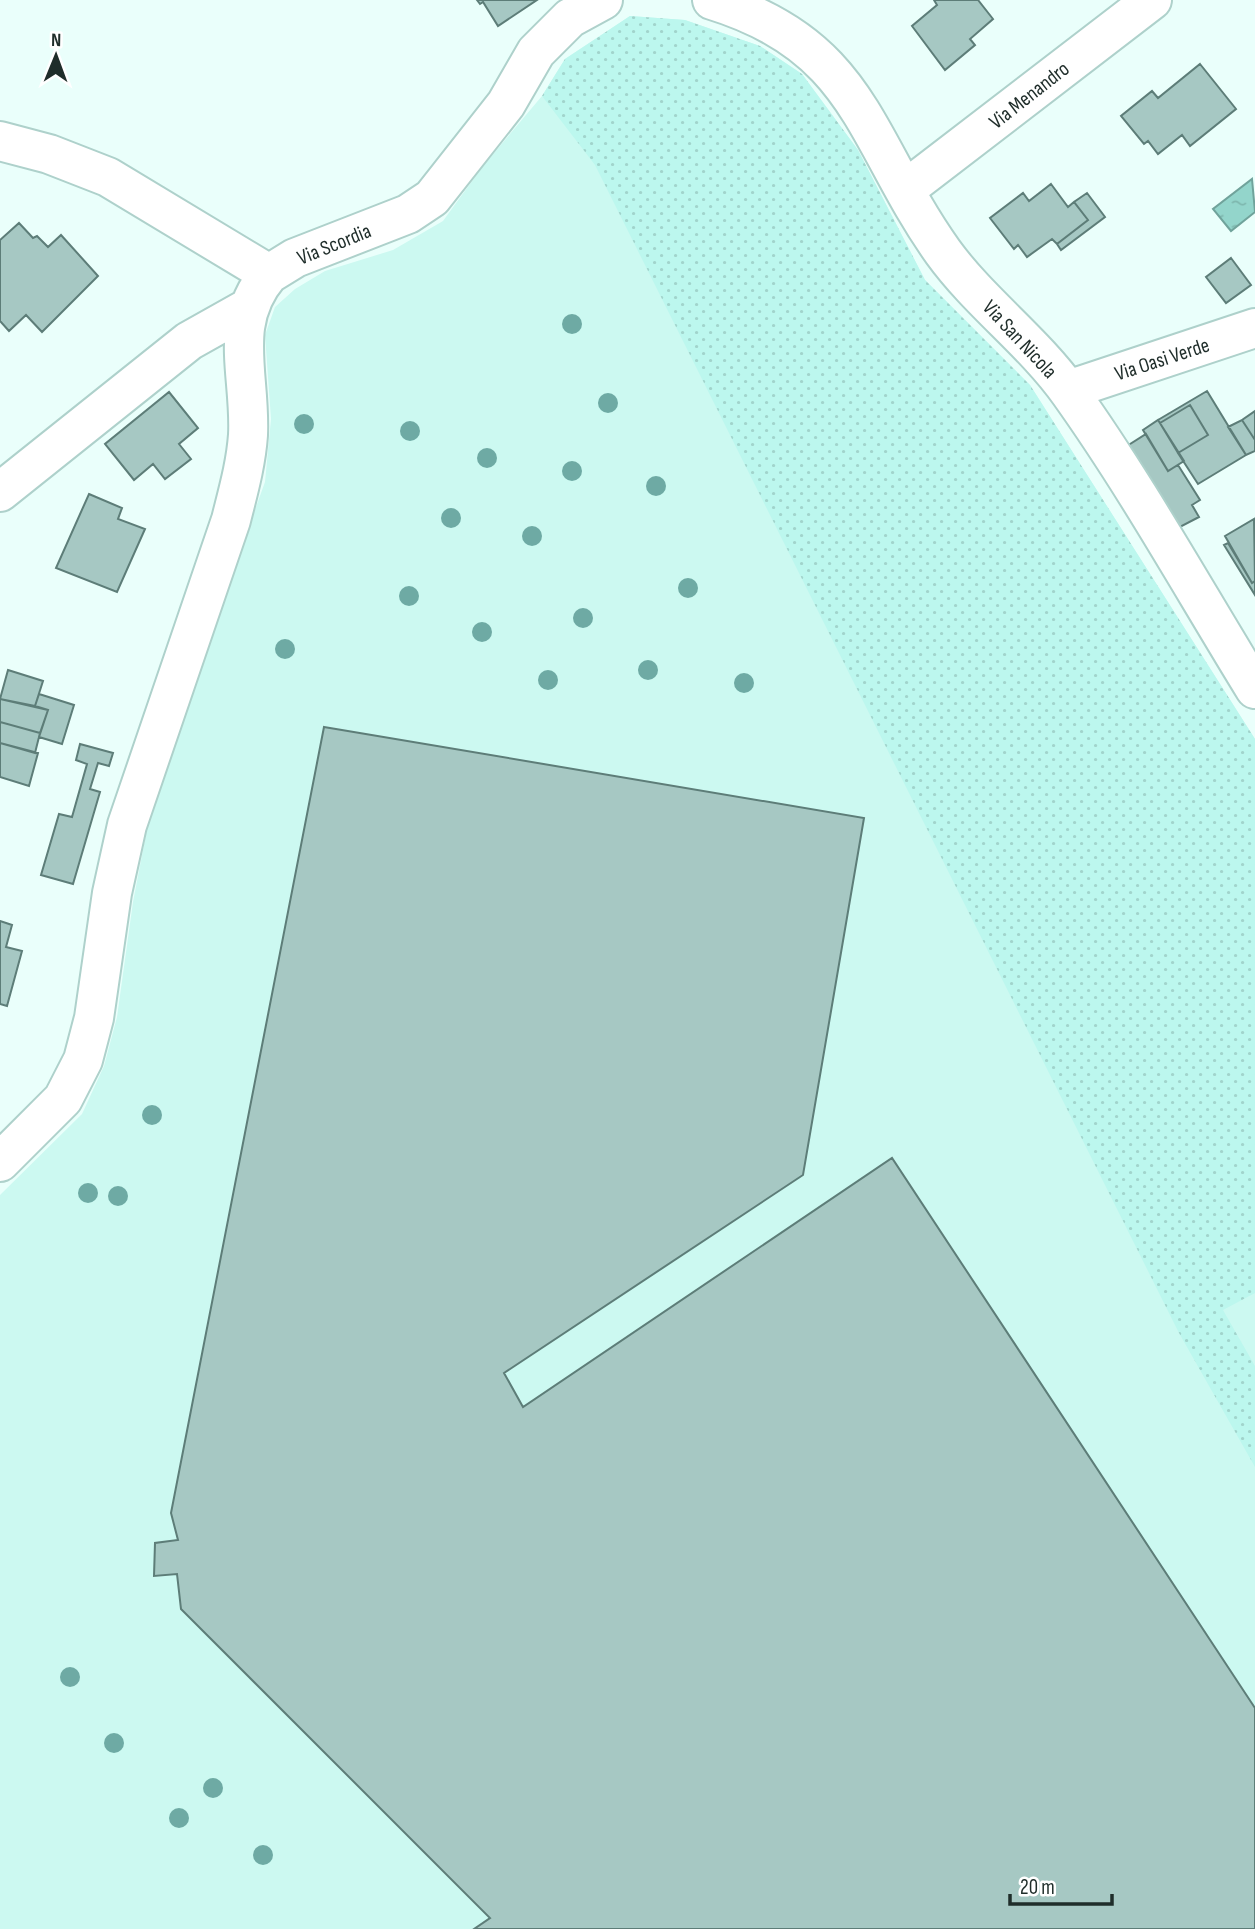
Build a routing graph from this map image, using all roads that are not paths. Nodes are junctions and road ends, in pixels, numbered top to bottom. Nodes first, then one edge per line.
1 (603, 0) edge
2 (712, 0) edge
3 (1152, 0) edge
4 (783, 15) edge
5 (0, 141) edge
6 (906, 189) junction
7 (269, 274) junction
8 (246, 309) junction
9 (1255, 328) edge
10 (1068, 390) junction
11 (0, 492) edge
12 (1255, 689) edge
13 (0, 1162) edge

1 - 7 street, Via Scordia
2 - 4 street
3 - 6 street, Via Menandro
4 - 6 street, Via San Nicola
5 - 7 street
6 - 10 street, Via San Nicola
7 - 8 street
8 - 11 street
8 - 13 street
9 - 10 street, Via Oasi Verde
10 - 12 street, Via San Nicola

